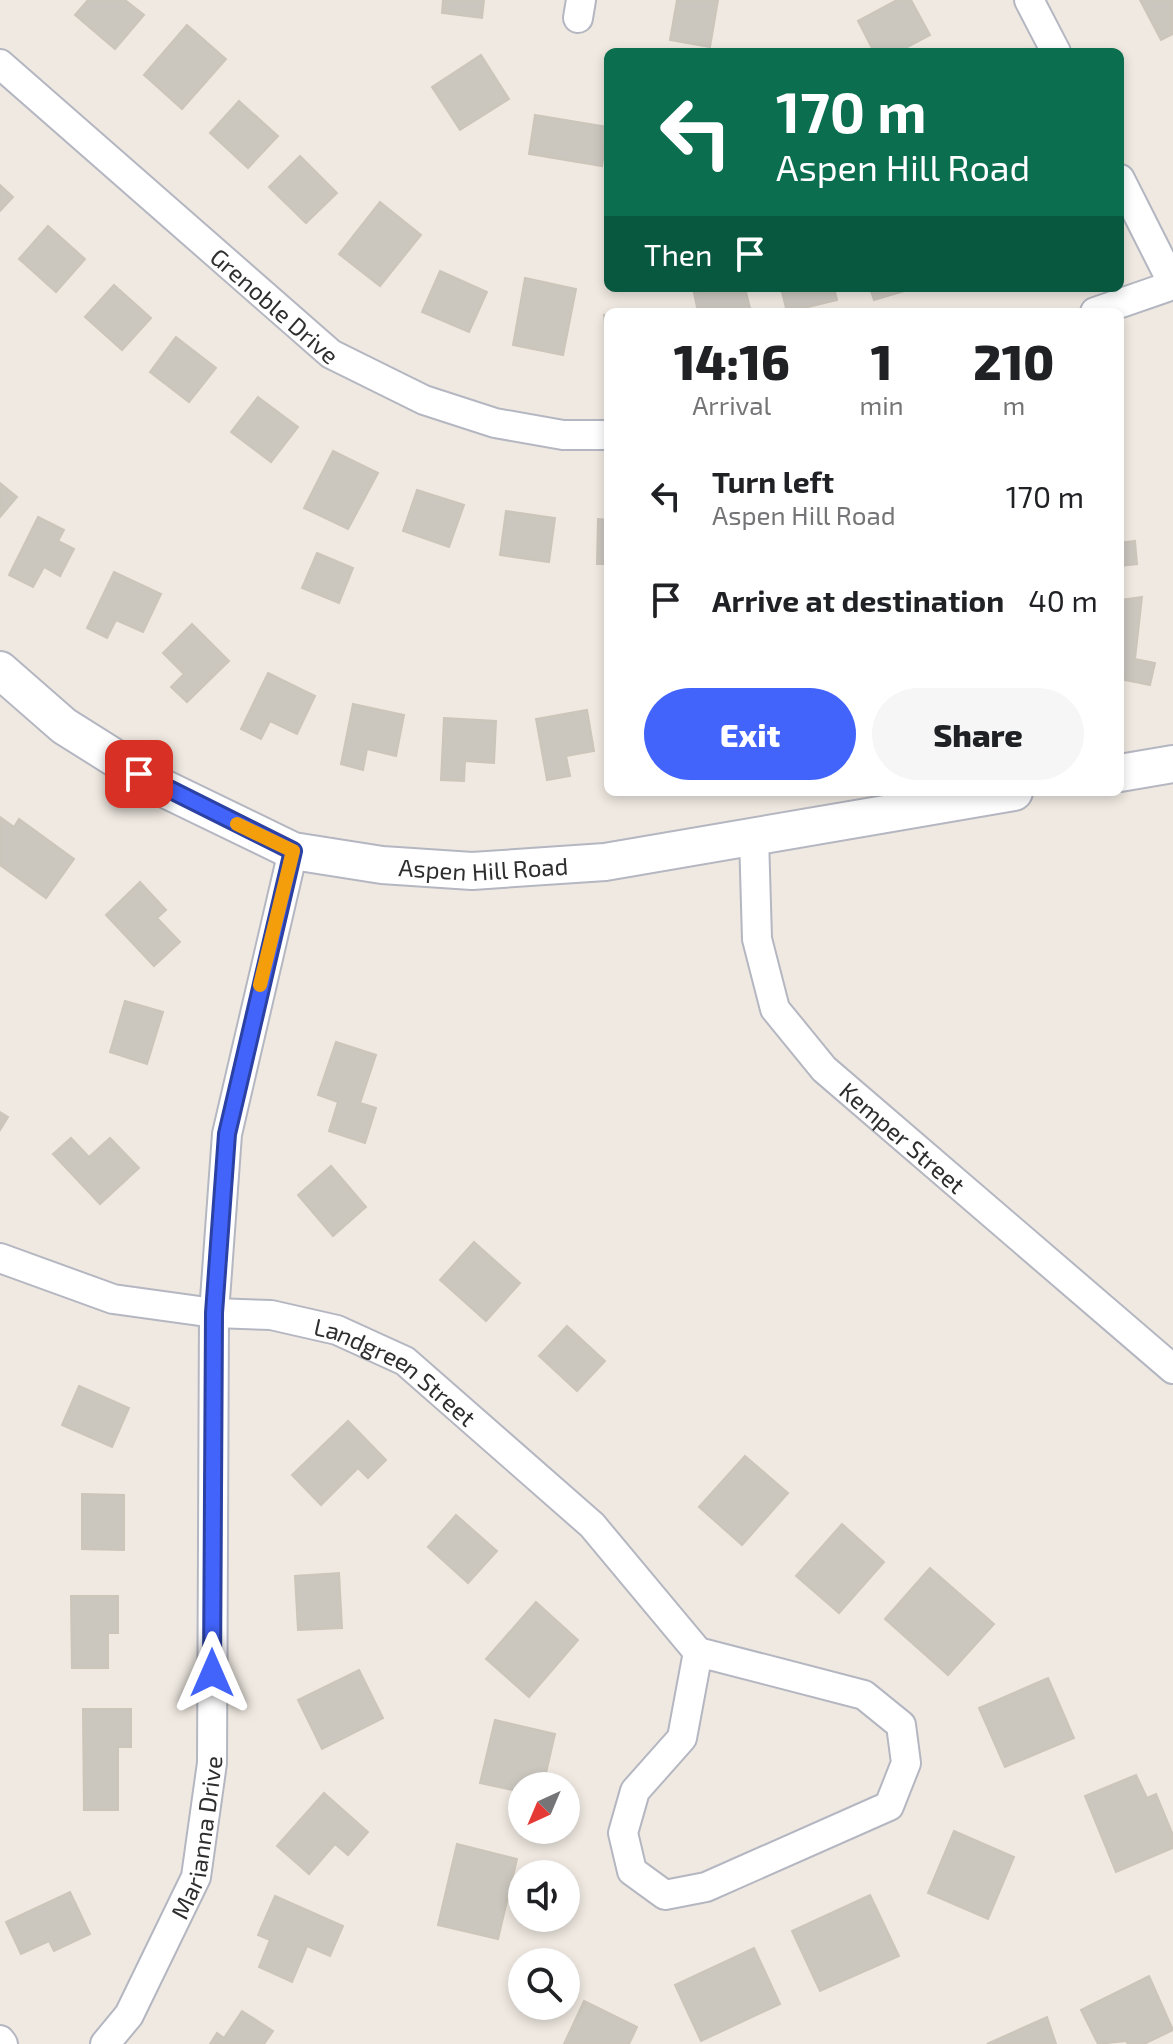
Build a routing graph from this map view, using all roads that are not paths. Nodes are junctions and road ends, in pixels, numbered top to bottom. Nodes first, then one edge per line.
1 (1029, 0) edge
2 (1054, 48) edge
3 (0, 64) edge
4 (1124, 187) edge
5 (1173, 284) edge
6 (1106, 308) edge
7 (604, 435) edge
8 (0, 670) edge
9 (1173, 764) edge
10 (1124, 772) edge
11 (991, 796) edge
12 (754, 837) junction
13 (293, 851) junction
14 (0, 1258) edge
15 (214, 1313) junction
16 (1171, 1364) edge
17 (698, 1652) junction
18 (105, 2044) edge

1 - 2 street
3 - 7 street, Grenoble Drive
4 - 5 street
5 - 6 street
8 - 13 street, Aspen Hill Road
9 - 10 street
11 - 12 street, Aspen Hill Road
12 - 13 street, Aspen Hill Road
12 - 16 street, Kemper Street
13 - 15 street, Marianna Drive
14 - 15 street, Landgreen Street
15 - 17 street, Landgreen Street
15 - 18 street, Marianna Drive
17 - 17 street

